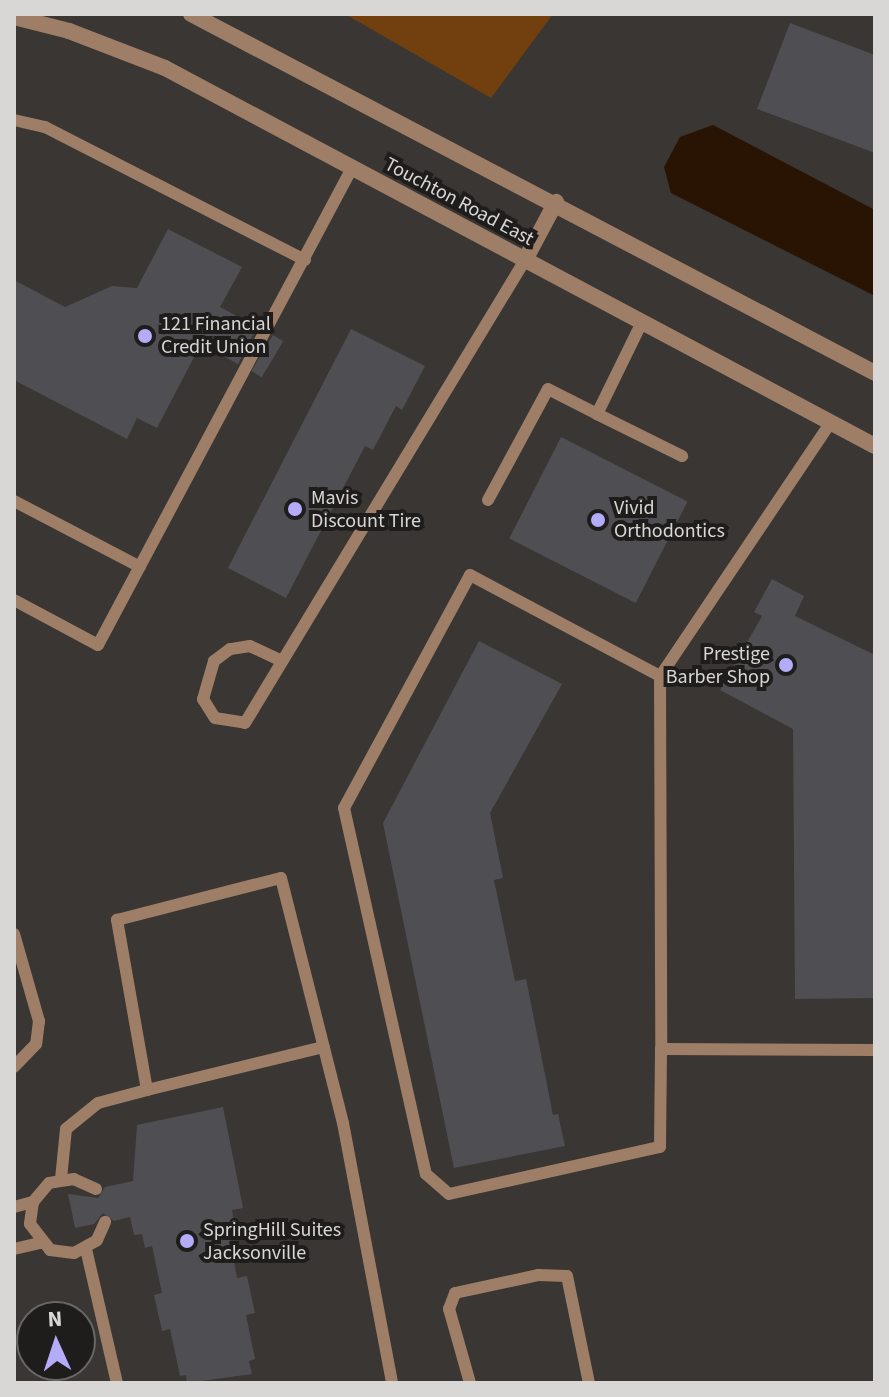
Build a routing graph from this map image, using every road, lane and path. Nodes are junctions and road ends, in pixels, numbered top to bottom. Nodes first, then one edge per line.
1 (191, 14) edge
2 (14, 17) edge
3 (14, 120) edge
4 (352, 168) junction
5 (556, 202) junction
6 (305, 260) junction
7 (525, 260) junction
8 (642, 322) junction
9 (875, 373) edge
10 (597, 414) junction
11 (831, 422) junction
12 (875, 446) edge
13 (682, 456) dead end
14 (488, 500) dead end
15 (14, 501) edge
16 (140, 567) junction
17 (14, 600) edge
18 (282, 661) junction
19 (660, 676) junction
20 (14, 934) edge
21 (324, 1047) junction
22 (661, 1049) junction
23 (875, 1050) edge
24 (14, 1067) edge
25 (147, 1090) junction
26 (61, 1179) junction
27 (96, 1189) dead end
28 (33, 1202) junction
29 (14, 1207) edge
30 (105, 1222) dead end
31 (41, 1243) junction
32 (14, 1249) edge
33 (86, 1249) junction
34 (117, 1383) edge
35 (392, 1383) edge
36 (470, 1383) edge
37 (589, 1383) edge

1 - 5 street
2 - 4 street, Touchton Road East
3 - 6 lane
4 - 6 lane
4 - 7 street, Touchton Road East
5 - 7 street
5 - 9 street
6 - 16 lane
7 - 8 street, Touchton Road East
7 - 18 lane
8 - 10 lane
8 - 11 street, Touchton Road East
10 - 13 lane
10 - 14 lane
11 - 12 street, Touchton Road East
11 - 19 lane
15 - 16 lane
16 - 17 lane
18 - 18 lane
19 - 22 lane
19 - 22 lane
20 - 24 lane
21 - 25 lane
21 - 25 lane
21 - 35 lane
22 - 23 lane
25 - 26 lane
26 - 27 lane
26 - 28 lane
28 - 29 lane
28 - 31 lane
30 - 33 lane
31 - 32 lane
31 - 33 lane
33 - 34 lane
36 - 37 lane

